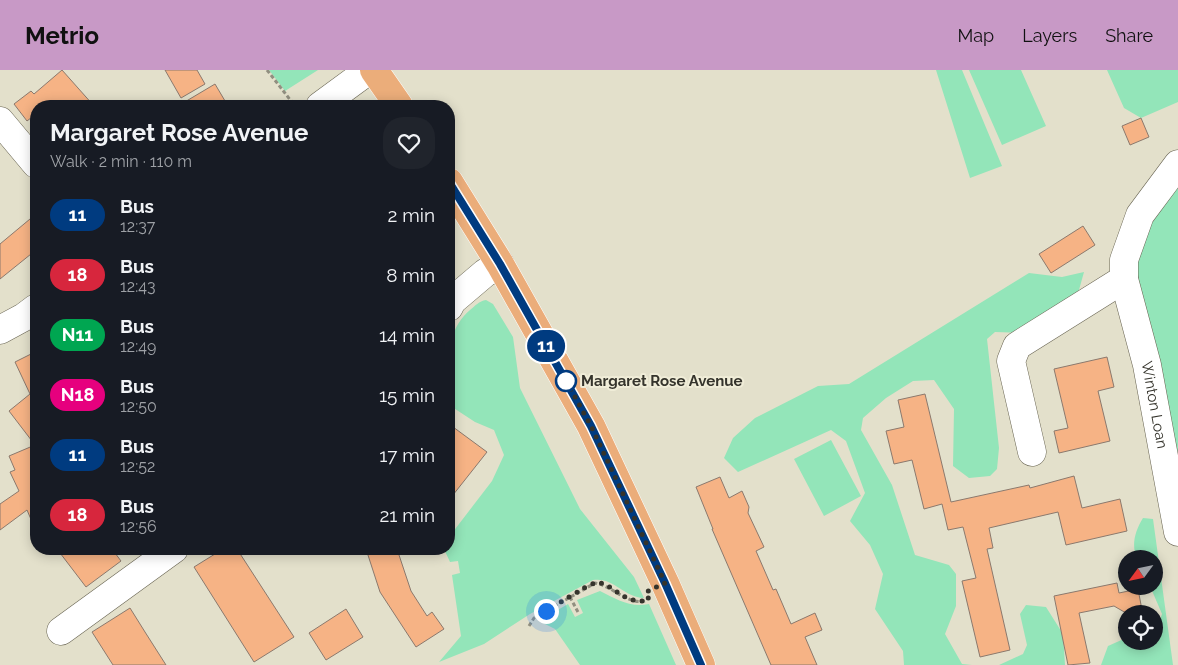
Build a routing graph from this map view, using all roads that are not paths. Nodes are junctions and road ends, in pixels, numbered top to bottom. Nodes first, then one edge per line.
1 (370, 70) edge
2 (374, 70) edge
3 (328, 100) edge
4 (395, 100) edge
5 (0, 120) edge
6 (30, 157) edge
7 (1178, 164) edge
8 (455, 192) edge
9 (500, 264) junction
10 (1124, 270) junction
11 (455, 299) edge
12 (30, 312) edge
13 (0, 330) edge
14 (1032, 452) dead end
15 (1178, 532) edge
16 (166, 555) edge
17 (61, 631) dead end
18 (701, 665) edge

1 - 3 street
2 - 4 main road
5 - 6 street
7 - 10 street
8 - 9 main road
9 - 11 street
9 - 18 main road
10 - 14 street
10 - 15 street, Winton Loan
12 - 13 street
16 - 17 street

